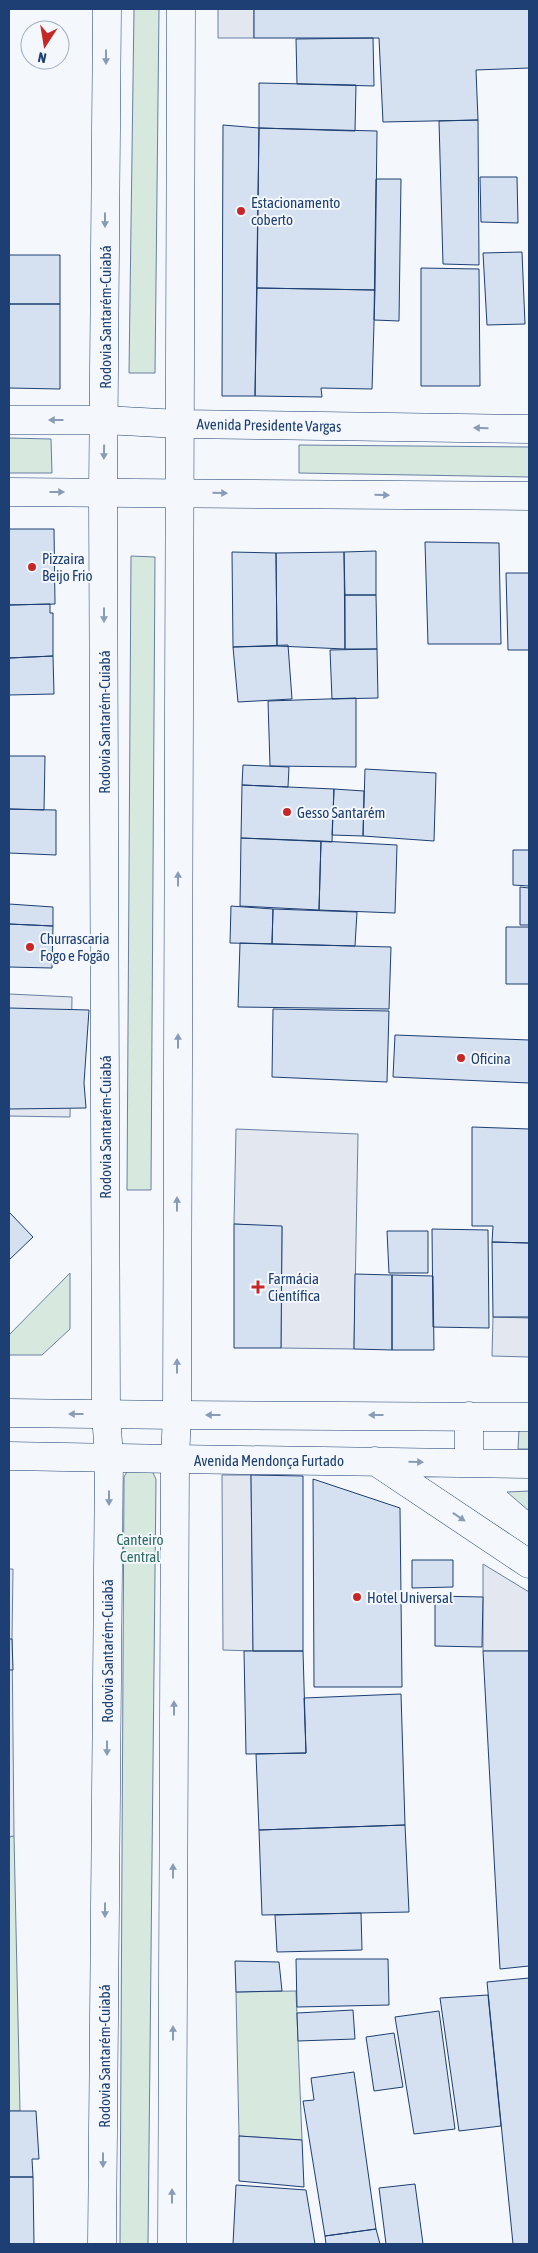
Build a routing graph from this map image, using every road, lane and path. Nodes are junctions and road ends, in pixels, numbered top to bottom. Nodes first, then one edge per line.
1 (106, 9) edge
2 (180, 9) edge
3 (9, 420) edge
4 (104, 420) junction
5 (179, 424) junction
6 (529, 429) edge
7 (9, 492) edge
8 (103, 492) junction
9 (178, 492) junction
10 (529, 496) edge
11 (9, 1413) edge
12 (106, 1414) junction
13 (177, 1415) junction
14 (469, 1416) junction
15 (529, 1416) edge
16 (9, 1456) edge
17 (109, 1457) junction
18 (175, 1459) junction
19 (375, 1461) junction
20 (468, 1462) junction
21 (529, 1464) edge
22 (529, 1564) edge
23 (102, 2244) edge
24 (172, 2244) edge

1 -> 4 main road, Rodovia Santarém-Cuiabá
2 - 5 main road
4 -> 3 main road, Avenida Presidente Vargas
4 - 5 main road, Avenida Presidente Vargas
4 -> 8 main road, Rodovia Santarém-Cuiabá
6 -> 5 main road, Avenida Presidente Vargas
5 - 9 main road
7 -> 8 main road
8 - 9 main road
8 -> 12 main road, Rodovia Santarém-Cuiabá
9 -> 10 main road
13 -> 9 main road
12 -> 11 main road
12 - 13 main road
12 - 17 main road, Rodovia Santarém-Cuiabá
14 -> 13 main road
13 - 18 main road
14 - 15 main road
14 - 20 main road
16 - 17 main road, Avenida Mendonça Furtado
17 - 18 main road, Avenida Mendonça Furtado
17 -> 23 main road, Rodovia Santarém-Cuiabá
18 - 19 main road, Avenida Mendonça Furtado
24 -> 18 main road
19 -> 20 main road, Avenida Mendonça Furtado
19 -> 22 main road
20 - 21 main road, Avenida Mendonça Furtado

